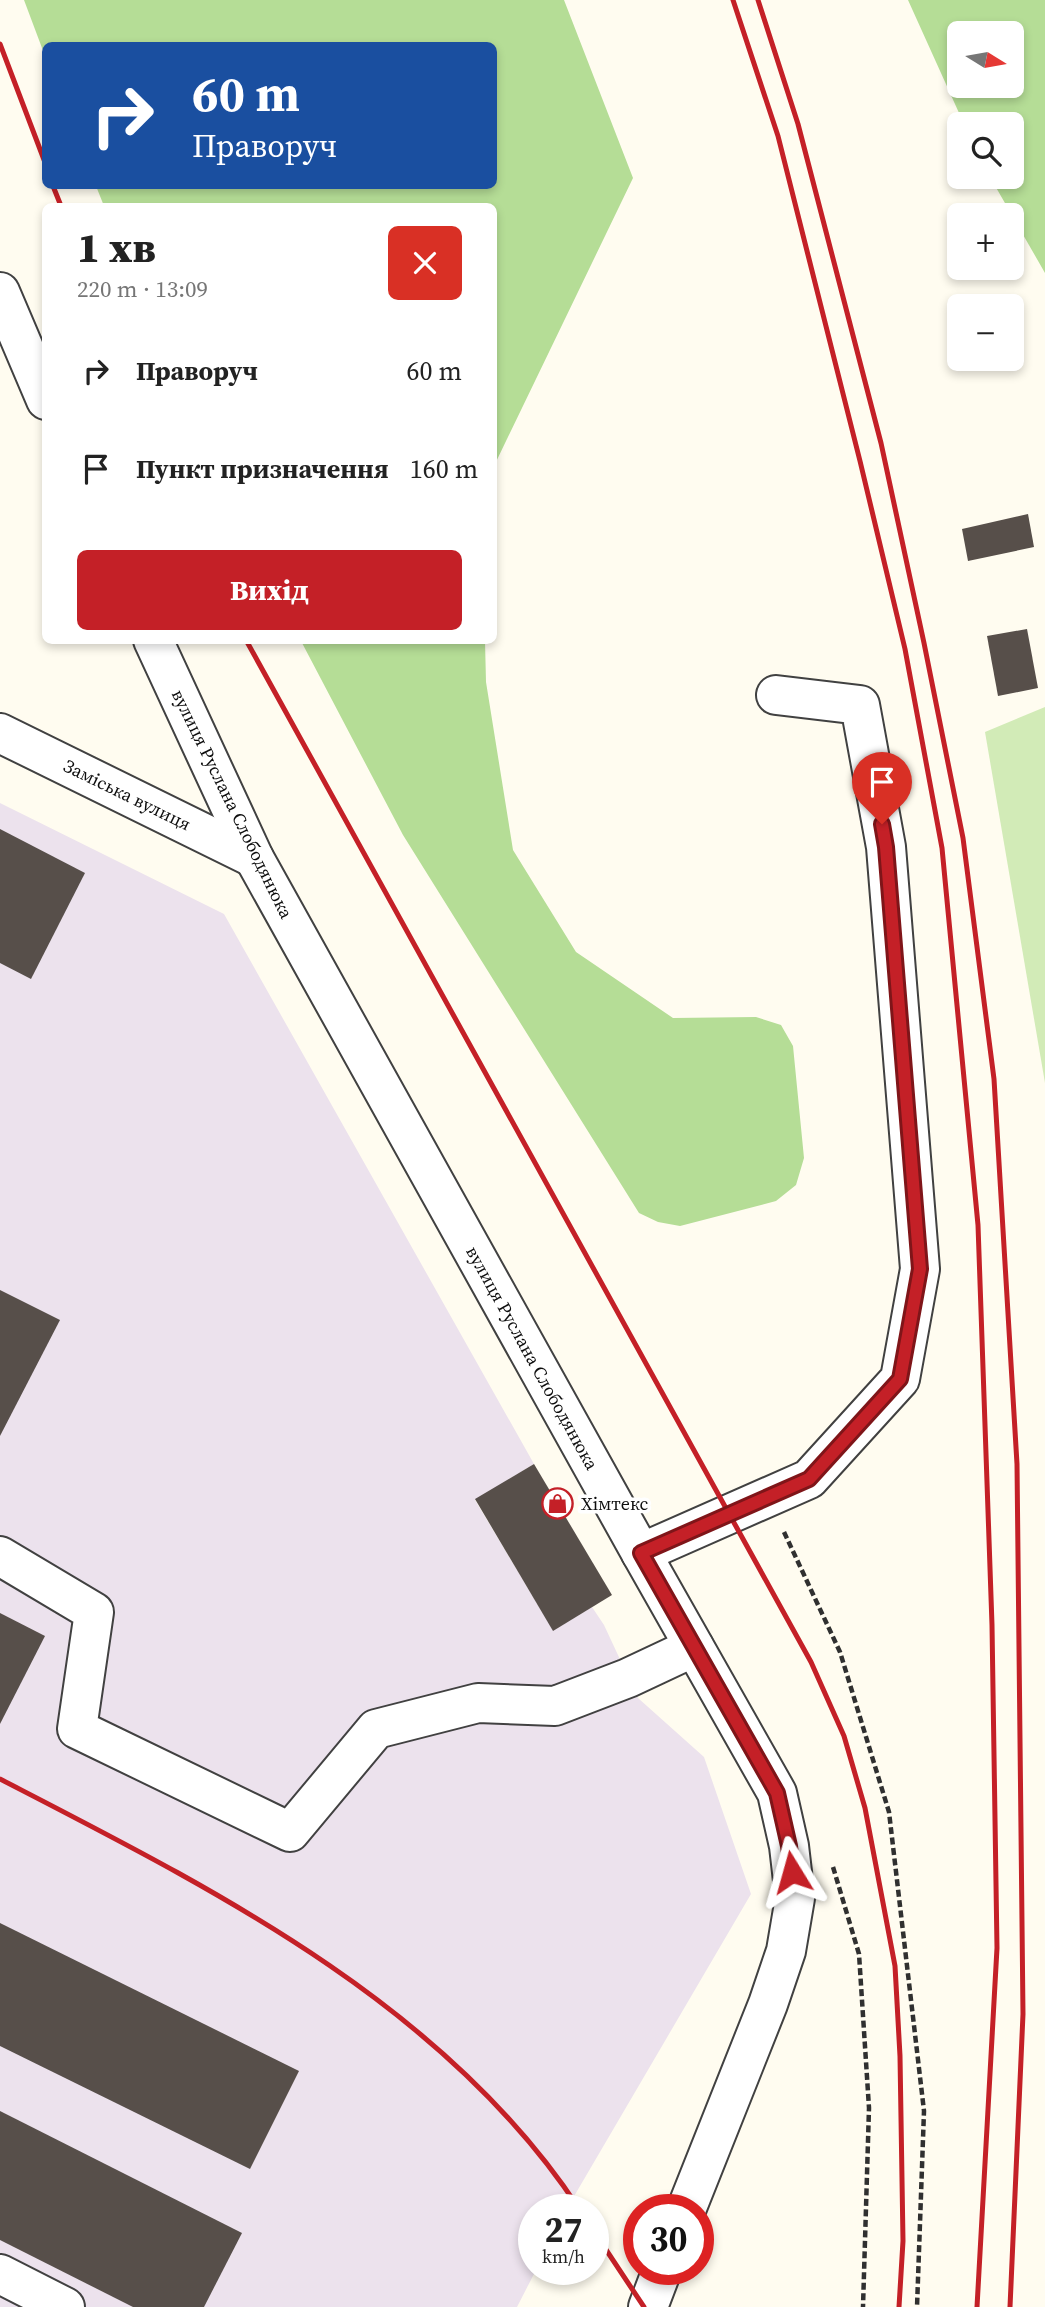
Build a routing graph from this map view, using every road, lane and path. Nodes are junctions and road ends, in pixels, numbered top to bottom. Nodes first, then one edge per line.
1 (0, 292) edge
2 (42, 391) edge
3 (155, 644) edge
4 (776, 695) dead end
5 (0, 733) edge
6 (254, 858) junction
7 (768, 1497) junction
8 (641, 1553) junction
9 (0, 1556) edge
10 (694, 1647) junction
11 (692, 2194) edge
12 (0, 2274) edge
13 (656, 2285) edge
14 (65, 2307) edge
15 (648, 2307) edge
16 (918, 2307) edge

1 - 2 street
3 - 6 street, вулиця Руслана Слободянюка
4 - 7 street
5 - 6 street, Заміська вулиця
6 - 8 street, вулиця Руслана Слободянюка
7 - 8 street
7 - 16 path
8 - 10 street, вулиця Руслана Слободянюка
9 - 10 street
10 - 11 street, вулиця Руслана Слободянюка
12 - 14 street
13 - 15 street

